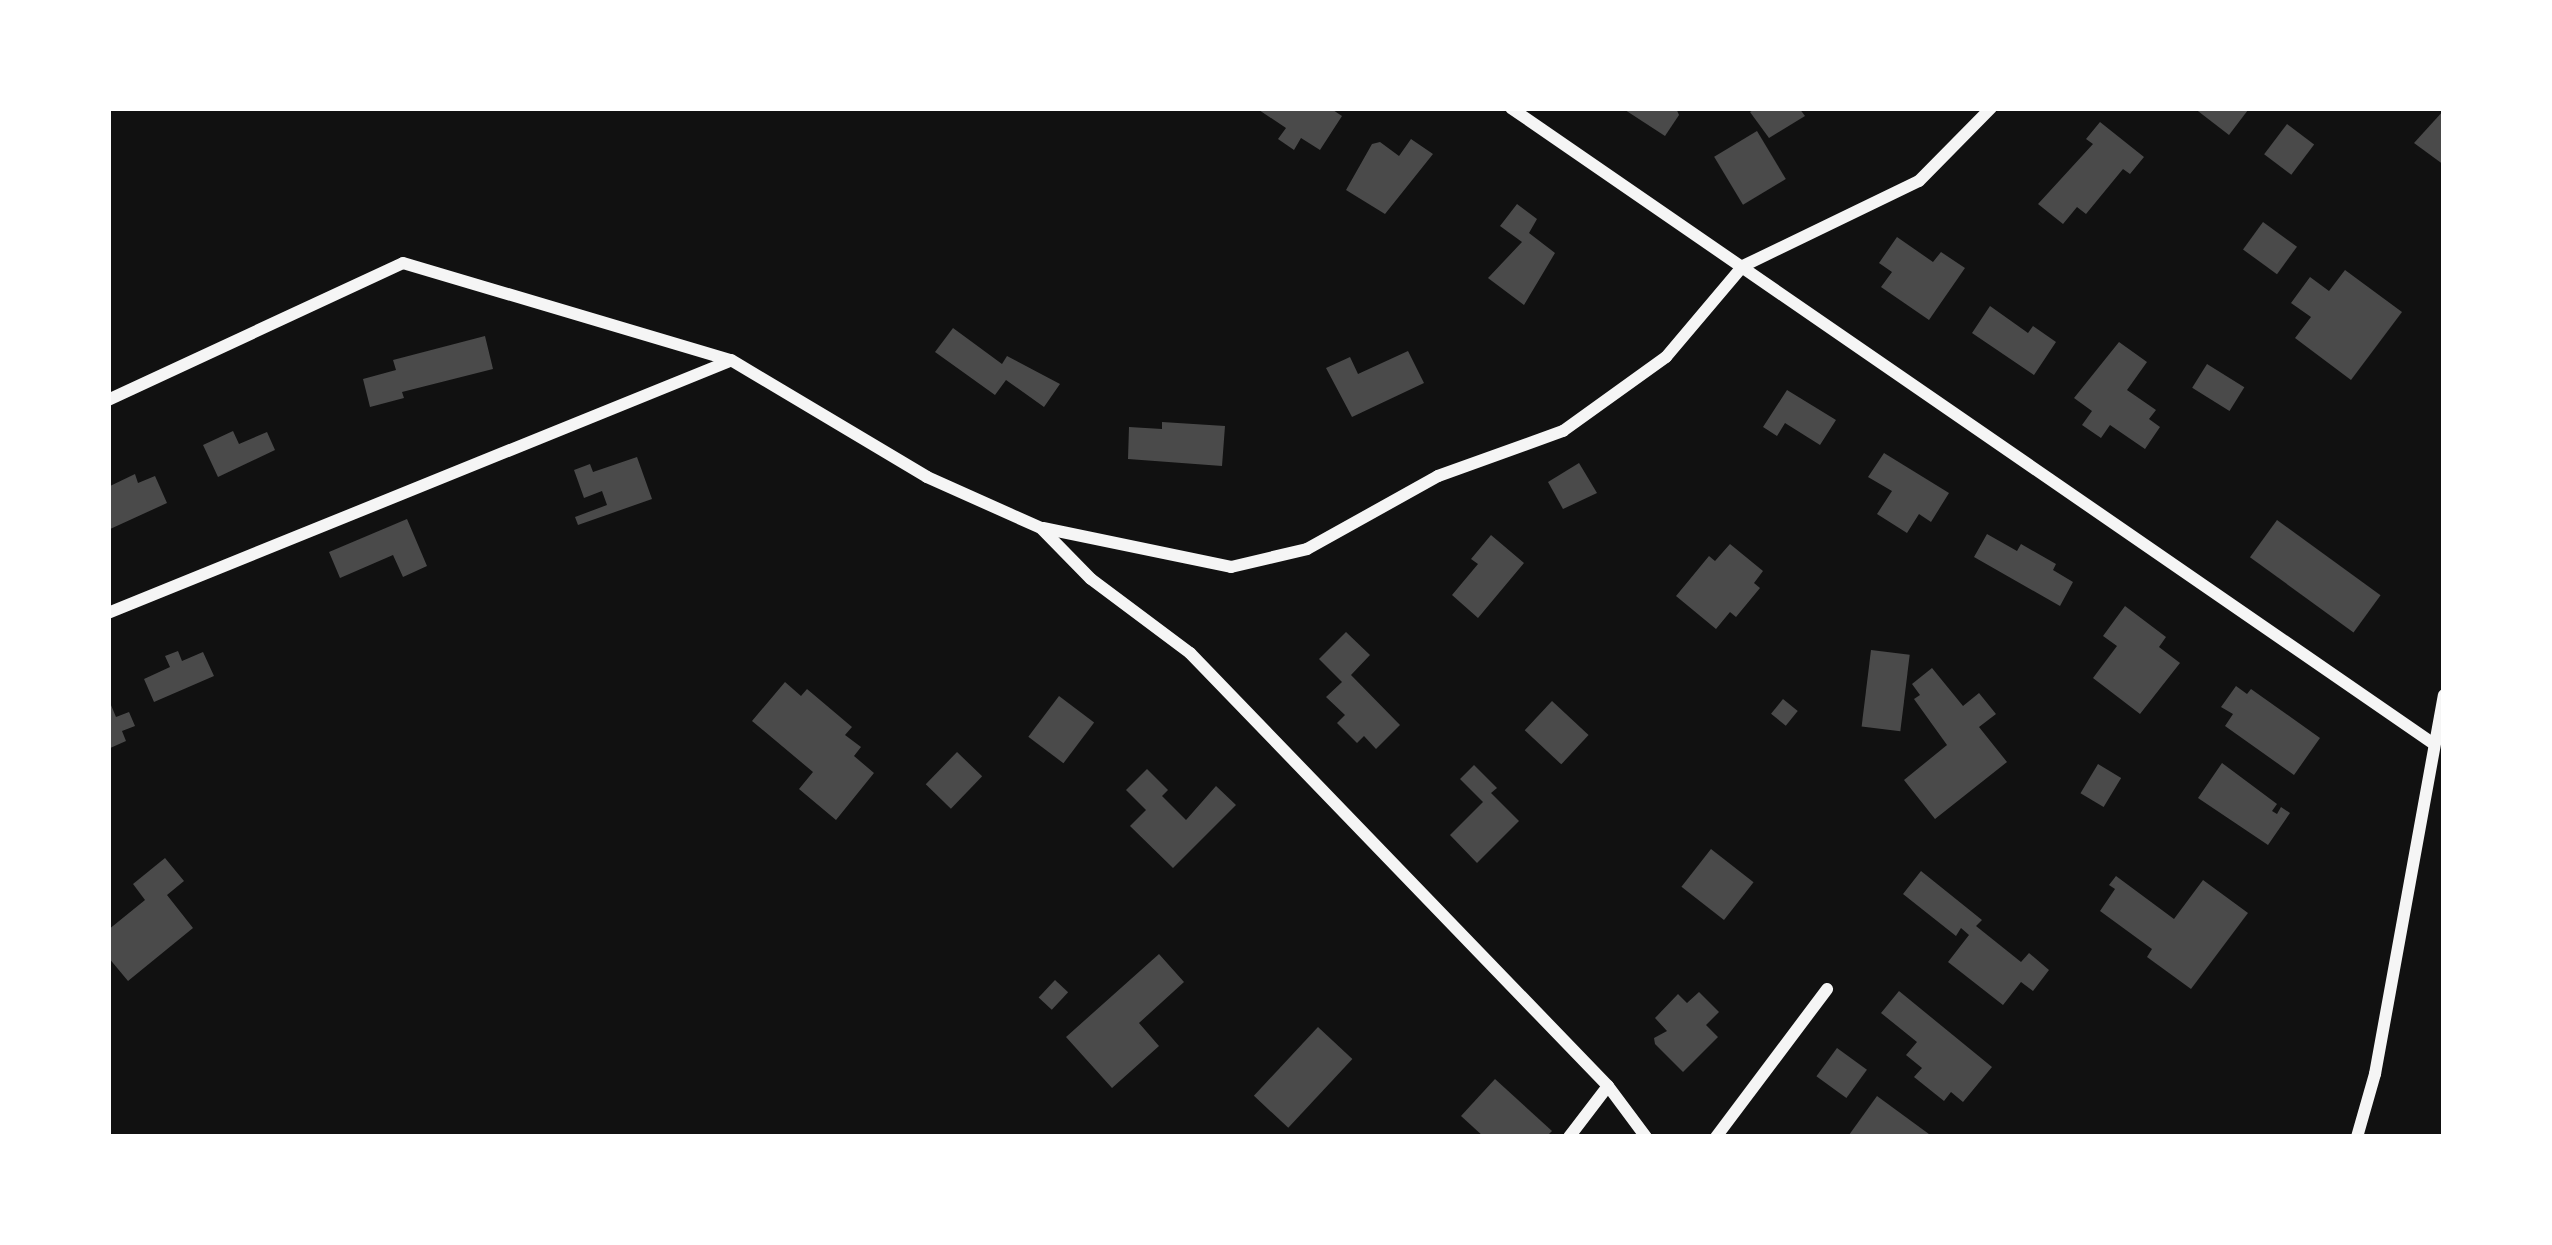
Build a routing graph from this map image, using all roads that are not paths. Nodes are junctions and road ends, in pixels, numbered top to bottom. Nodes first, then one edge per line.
1 (1511, 108) edge
2 (1991, 108) edge
3 (1743, 266) junction
4 (731, 360) junction
5 (108, 400) edge
6 (1041, 528) junction
7 (108, 613) edge
8 (2444, 695) edge
9 (2434, 743) junction
10 (1827, 989) dead end
11 (1608, 1086) junction
12 (1569, 1137) edge
13 (1646, 1137) edge
14 (1716, 1137) edge
15 (2357, 1137) edge

1 - 3 street
2 - 3 street
3 - 6 street
3 - 9 street
4 - 5 street
4 - 6 street
4 - 7 street
6 - 11 street
8 - 9 street
9 - 15 street
10 - 14 street
11 - 12 street
11 - 13 street

